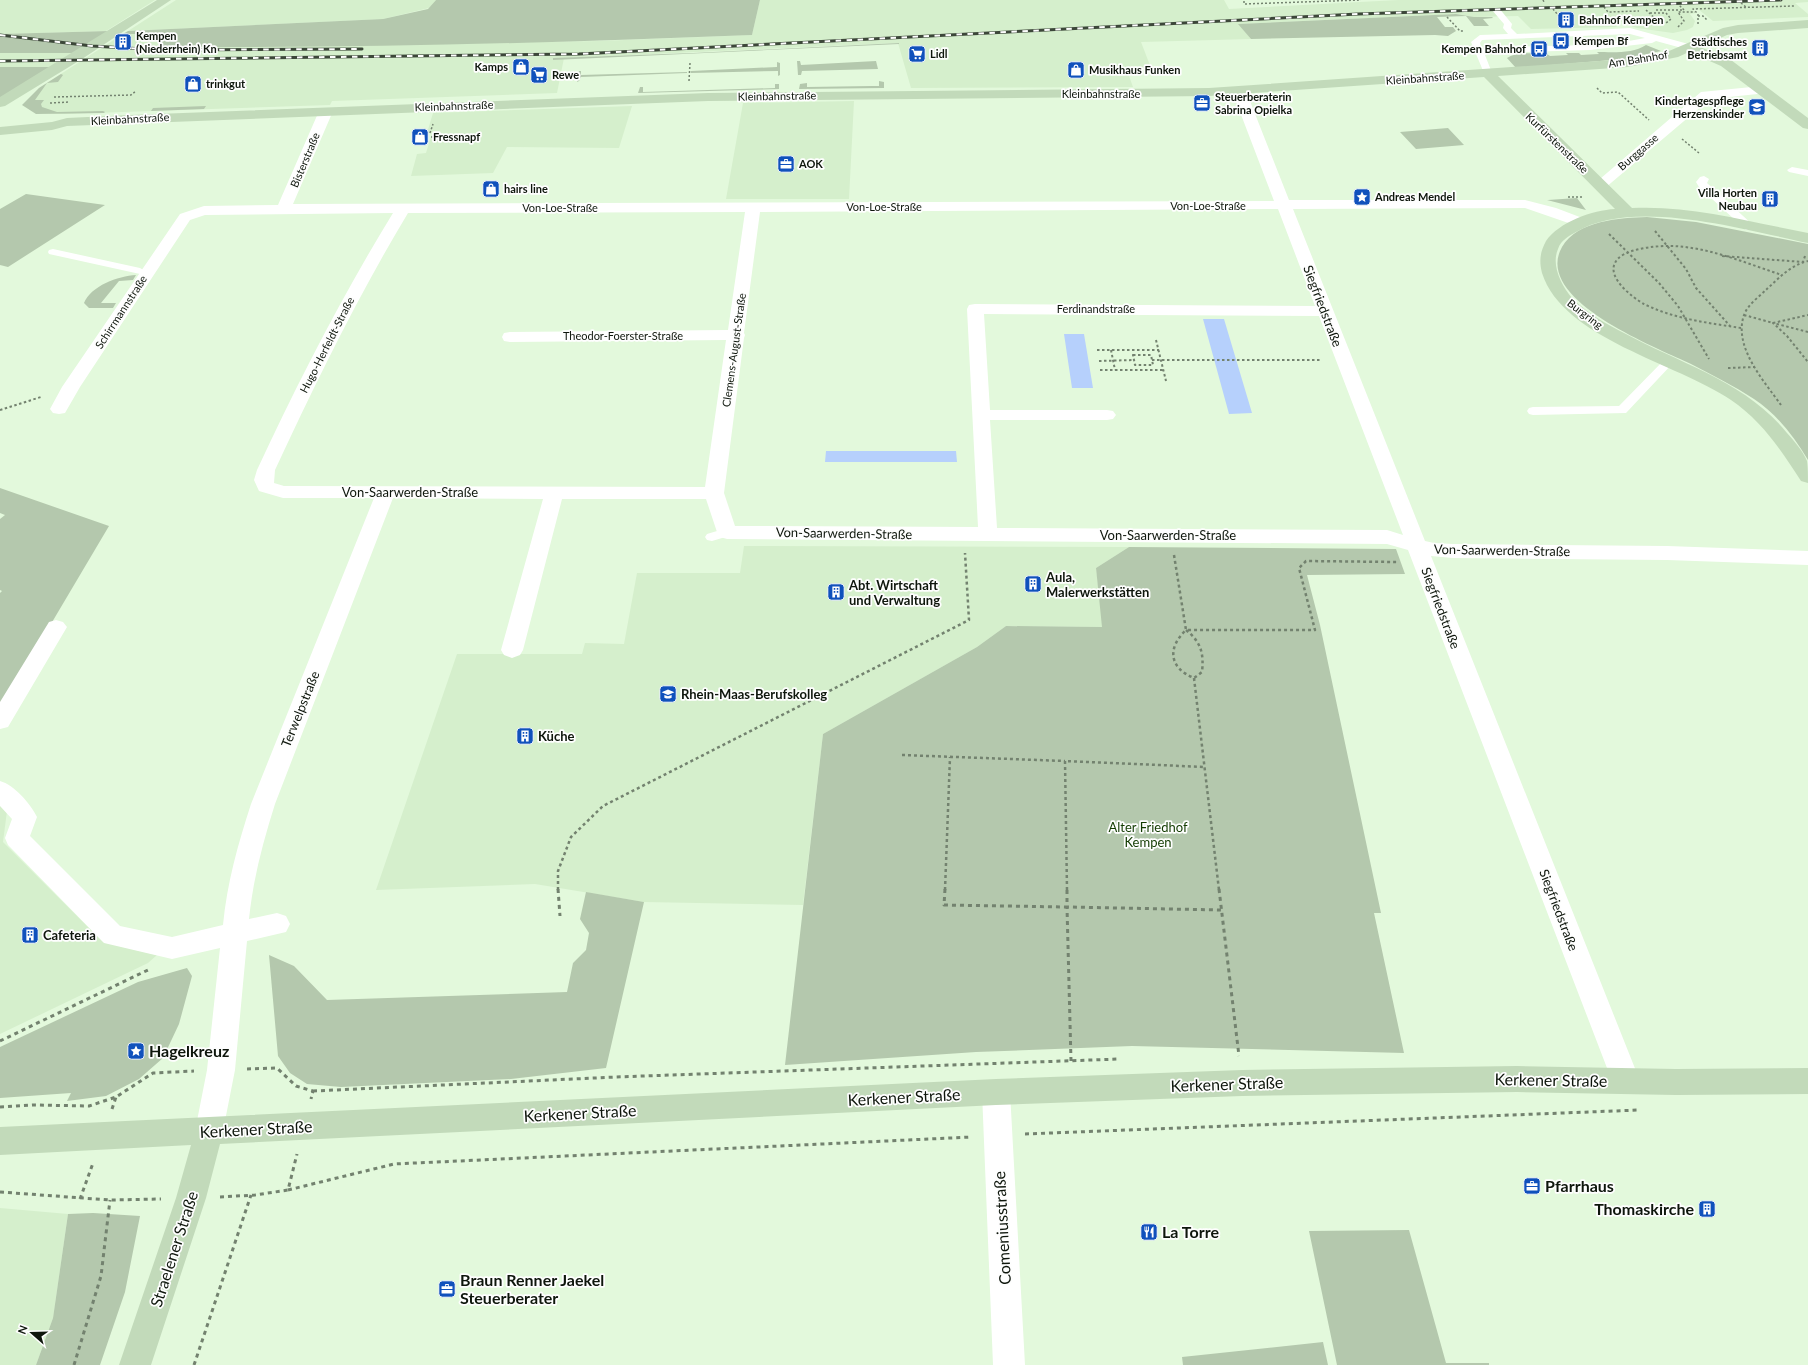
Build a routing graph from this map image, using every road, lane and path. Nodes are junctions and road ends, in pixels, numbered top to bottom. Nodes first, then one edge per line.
1 (165, 0) edge
2 (1348, 0) edge
3 (1361, 0) edge
4 (1244, 1) dead end
5 (1279, 1) edge
6 (1314, 1) edge
7 (1741, 3) dead end
8 (1679, 5) dead end
9 (1604, 7) dead end
10 (1746, 7) dead end
11 (1553, 9) dead end
12 (1496, 10) dead end
13 (1646, 10) dead end
14 (1656, 10) dead end
15 (1639, 11) dead end
16 (1558, 15) dead end
17 (1661, 23) dead end
18 (1808, 24) edge
19 (1514, 36) junction
20 (1651, 38) junction
21 (1660, 40) junction
22 (1689, 47) junction
23 (1477, 51) junction
24 (690, 63) dead end
25 (49, 73) junction
26 (1488, 73) junction
27 (556, 78) dead end
28 (570, 78) dead end
29 (689, 82) dead end
30 (1596, 88) dead end
31 (1239, 90) junction
32 (1762, 90) junction
33 (136, 91) dead end
34 (54, 97) dead end
35 (0, 102) edge
36 (70, 102) dead end
37 (50, 103) dead end
38 (326, 111) junction
39 (1, 122) edge
40 (1808, 125) edge
41 (1662, 131) junction
42 (451, 136) dead end
43 (431, 137) dead end
44 (1792, 170) dead end
45 (1808, 173) edge
46 (1704, 179) dead end
47 (1600, 185) junction
48 (1581, 197) dead end
49 (1284, 206) junction
50 (753, 207) junction
51 (404, 208) junction
52 (284, 209) junction
53 (1633, 212) junction
54 (185, 217) joint
55 (1587, 220) junction
56 (1750, 228) junction
57 (1808, 238) edge
58 (1668, 246) junction
59 (53, 252) dead end
60 (1627, 252) junction
61 (1717, 256) junction
62 (1808, 261) edge
63 (1803, 262) junction
64 (140, 271) dead end
65 (1782, 275) junction
66 (1325, 311) junction
67 (1744, 315) junction
68 (1808, 315) edge
69 (1685, 318) junction
70 (1773, 323) junction
71 (1730, 326) junction
72 (1741, 328) junction
73 (1808, 332) edge
74 (737, 335) junction
75 (510, 336) dead end
76 (1156, 340) dead end
77 (1097, 350) dead end
78 (1111, 350) junction
79 (1141, 350) junction
80 (1159, 350) junction
81 (1142, 355) junction
82 (1113, 360) junction
83 (1134, 360) junction
84 (1152, 360) junction
85 (1161, 360) junction
86 (1099, 361) dead end
87 (1345, 361) junction
88 (1669, 361) junction
89 (1711, 362) dead end
90 (1808, 362) edge
91 (1144, 365) junction
92 (1755, 367) junction
93 (1728, 368) dead end
94 (1100, 370) dead end
95 (1115, 370) junction
96 (1145, 370) junction
97 (1163, 370) junction
98 (1166, 381) dead end
99 (1782, 405) dead end
100 (13, 406) dead end
101 (59, 409) dead end
102 (0, 410) edge
103 (1533, 411) dead end
104 (982, 415) junction
105 (1107, 415) dead end
106 (1808, 477) edge
107 (266, 487) joint
108 (386, 492) junction
109 (554, 492) junction
110 (714, 493) junction
111 (964, 534) junction
112 (988, 535) junction
113 (1171, 535) junction
114 (1420, 554) junction
115 (1808, 558) edge
116 (56, 627) dead end
117 (1186, 630) junction
118 (512, 650) dead end
119 (1194, 678) junction
120 (0, 721) edge
121 (902, 755) dead end
122 (950, 757) junction
123 (1065, 761) junction
124 (1205, 767) junction
125 (0, 790) edge
126 (1067, 908) junction
127 (1222, 910) junction
128 (560, 916) dead end
129 (277, 924) dead end
130 (235, 933) junction
131 (172, 948) junction
132 (0, 1041) edge
133 (222, 1070) junction
134 (1626, 1081) junction
135 (1808, 1081) edge
136 (1242, 1083) junction
137 (1071, 1089) junction
138 (996, 1092) junction
139 (0, 1107) edge
140 (1641, 1110) dead end
141 (304, 1126) junction
142 (209, 1131) junction
143 (104, 1136) junction
144 (998, 1136) junction
145 (0, 1141) edge
146 (288, 1190) junction
147 (0, 1192) edge
148 (251, 1195) junction
149 (191, 1198) junction
150 (80, 1199) junction
151 (110, 1200) junction
152 (74, 1365) edge
153 (135, 1365) edge
154 (194, 1365) edge
155 (1009, 1365) edge

1 - 25 street
2 - 3 path
2 - 6 path
4 - 5 path
5 - 6 path
7 - 10 path
8 - 14 path
9 - 15 path
11 - 16 path
12 - 19 lane
13 - 17 path
18 - 22 street, Am Bahnhof
19 - 20 lane
19 - 23 lane
20 - 21 lane
20 - 23 lane
21 - 22 lane
21 - 23 lane
22 - 26 street, Am Bahnhof
22 - 32 street
23 - 26 lane
24 - 29 path
25 - 35 street
25 - 39 street
26 - 31 street, Kleinbahnstraße
26 - 47 street, Kurfürstenstraße
27 - 28 path
30 - 41 path
31 - 38 street, Kleinbahnstraße
31 - 49 street, Siegfriedstraße
32 - 40 street
32 - 41 street, Burggasse
33 - 34 path
36 - 37 path
38 - 39 street, Kleinbahnstraße
38 - 52 street, Bisterstraße
41 - 47 street, Burggasse
42 - 43 path
44 - 45 lane
46 - 56 lane
47 - 53 street, Kurfürstenstraße
48 - 55 path
49 - 50 street, Von-Loe-Straße
49 - 55 street, Von-Loe-Straße
49 - 66 street, Siegfriedstraße
50 - 51 street, Von-Loe-Straße
50 - 74 street, Clemens-August-Straße
51 - 52 street, Von-Loe-Straße
51 - 107 street, Hugo-Herfeldt-Straße
52 - 54 street, Von-Loe-Straße
53 - 55 street, Burgring
53 - 56 street, Burgring
53 - 58 path
54 - 101 street, Schirrmannstraße
55 - 60 path
55 - 88 street, Burgring
56 - 57 street, Burgring
58 - 60 path
58 - 61 path
58 - 71 path
59 - 64 lane
60 - 69 path
60 - 69 path
61 - 63 path
61 - 65 path
62 - 63 path
63 - 65 path
65 - 67 path
66 - 87 street, Siegfriedstraße
66 - 104 street, Ferdinandstraße
67 - 70 path
67 - 72 path
68 - 70 path
69 - 71 path
69 - 89 path
70 - 73 path
70 - 90 path
71 - 72 path
72 - 92 path
74 - 75 street, Theodor-Foerster-Straße
74 - 110 street, Clemens-August-Straße
76 - 80 path
77 - 78 path
78 - 79 path
78 - 82 path
79 - 80 path
79 - 81 path
80 - 85 path
81 - 83 path
81 - 84 path
82 - 83 path
82 - 86 path
82 - 95 path
83 - 91 path
84 - 85 path
84 - 91 path
85 - 87 path
85 - 97 path
87 - 114 street, Siegfriedstraße
88 - 103 lane
88 - 106 street, Burgring
91 - 96 path
92 - 93 path
92 - 99 path
94 - 95 path
95 - 96 path
96 - 97 path
97 - 98 path
100 - 102 path
104 - 105 street
104 - 112 street, Ferdinandstraße
107 - 108 street, Von-Saarwerden-Straße
108 - 109 street, Von-Saarwerden-Straße
108 - 130 street, Terwelpstraße
109 - 110 street, Von-Saarwerden-Straße
109 - 118 street
110 - 111 street, Von-Saarwerden-Straße
111 - 112 street, Von-Saarwerden-Straße
111 - 128 path
112 - 113 street, Von-Saarwerden-Straße
113 - 114 street, Von-Saarwerden-Straße
113 - 117 path
114 - 115 street, Von-Saarwerden-Straße
114 - 117 path
114 - 134 street, Siegfriedstraße
116 - 120 street
117 - 119 path
117 - 119 path
119 - 124 path
121 - 122 path
122 - 123 path
122 - 126 path
123 - 124 path
123 - 126 path
124 - 127 path
125 - 131 street
126 - 127 path
126 - 137 path
127 - 136 path
129 - 130 street
130 - 131 street
130 - 133 street, Terwelpstraße
131 - 132 path
133 - 139 path
133 - 141 path
133 - 142 street, Terwelpstraße
134 - 135 street, Kerkener Straße
134 - 136 street, Kerkener Straße
136 - 137 street, Kerkener Straße
137 - 138 street, Kerkener Straße
138 - 141 street, Kerkener Straße
138 - 144 street, Comeniusstraße
140 - 144 path
141 - 142 street, Kerkener Straße
141 - 146 path
142 - 143 street, Kerkener Straße
142 - 149 street, Straelener Straße
143 - 145 street, Kerkener Straße
143 - 150 path
144 - 146 path
144 - 155 street, Comeniusstraße
146 - 148 path
147 - 150 path
148 - 149 path
148 - 154 path
149 - 151 path
149 - 153 street, Straelener Straße
150 - 151 path
151 - 152 path

